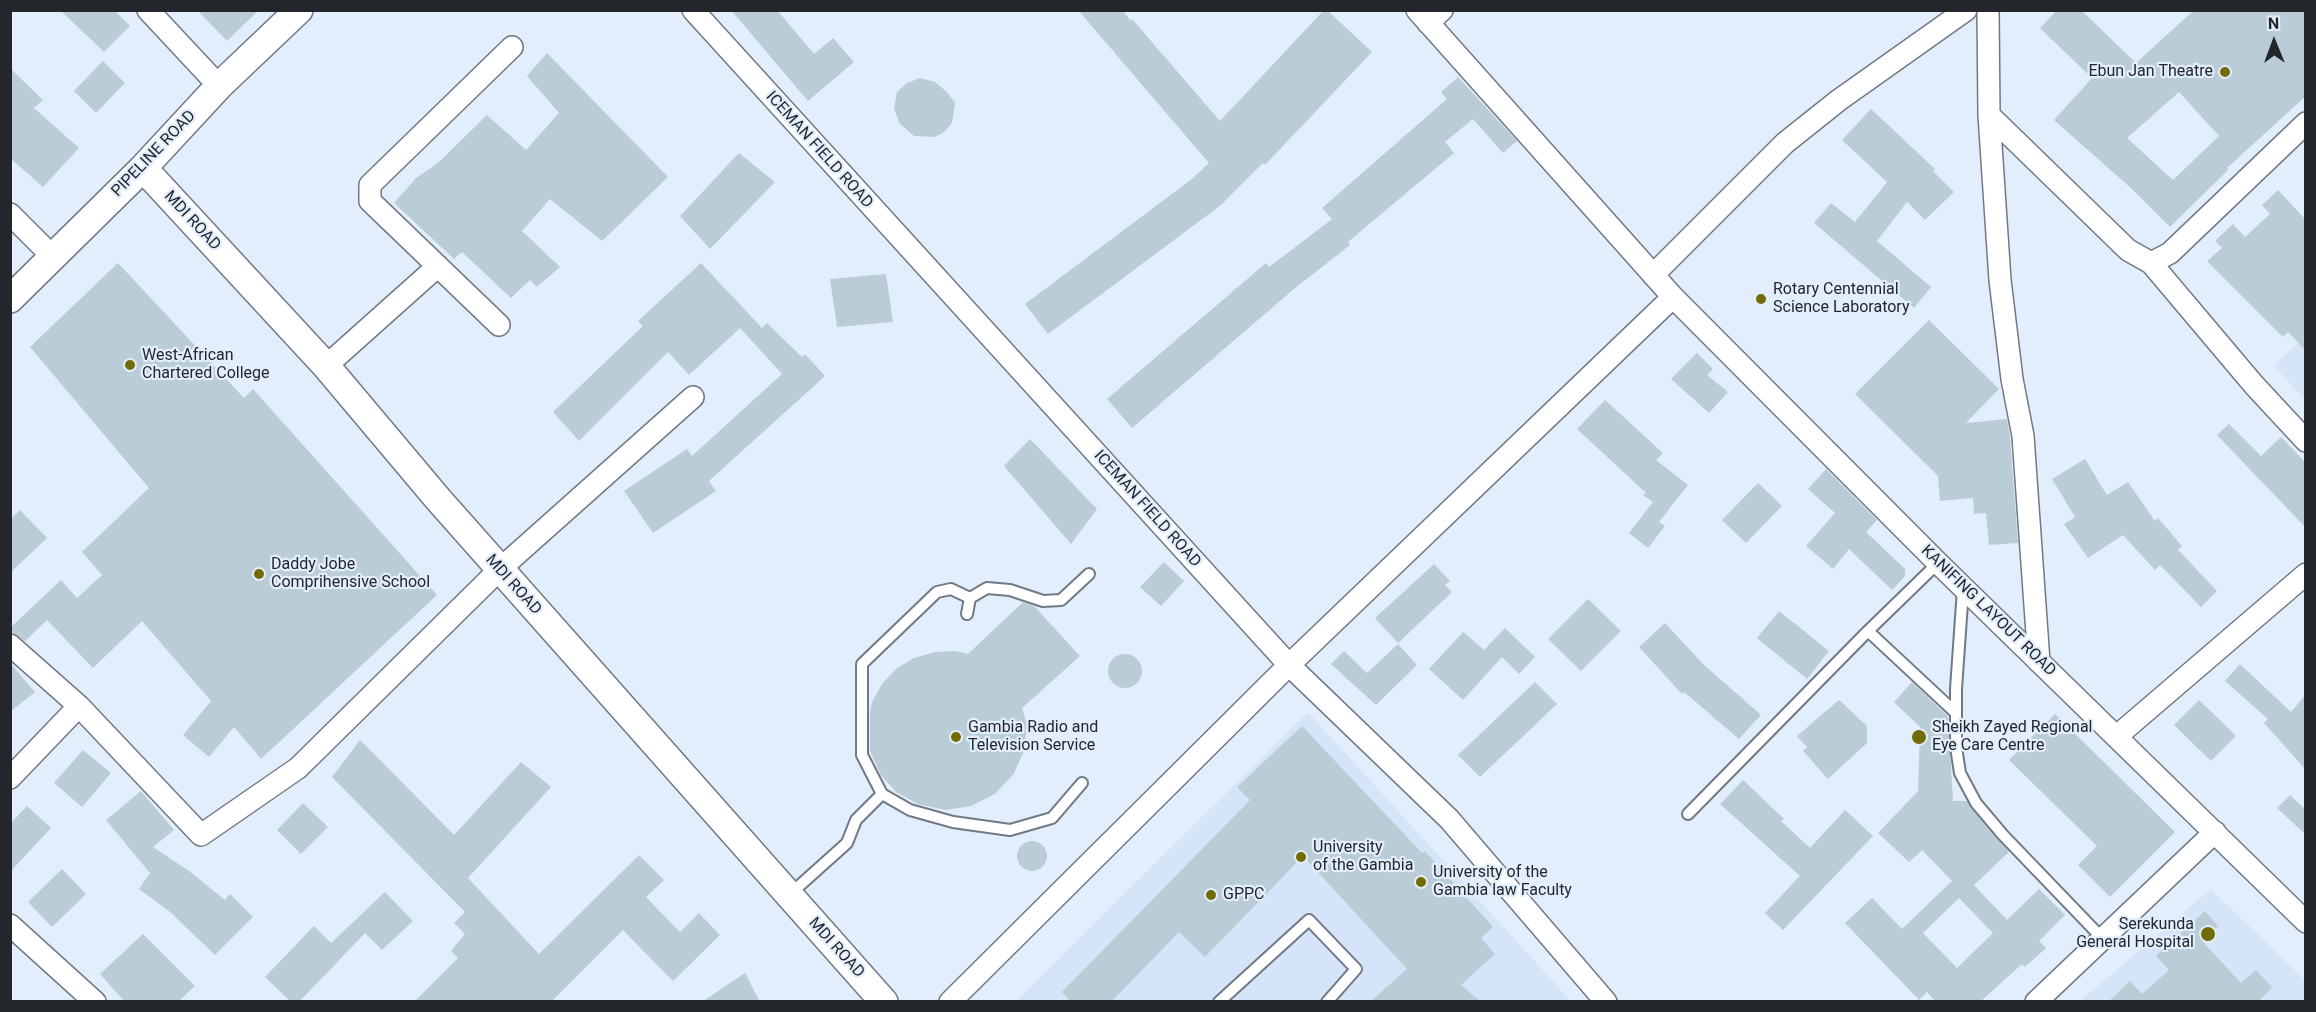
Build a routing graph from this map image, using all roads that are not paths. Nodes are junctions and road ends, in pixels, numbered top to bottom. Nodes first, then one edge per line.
1 (148, 10) edge
2 (299, 10) edge
3 (693, 10) edge
4 (1966, 10) edge
5 (1988, 10) edge
6 (1429, 15) edge
7 (512, 47) dead end
8 (219, 86) junction
9 (1989, 115) junction
10 (2306, 123) edge
11 (143, 168) junction
12 (10, 214) edge
13 (53, 257) junction
14 (2151, 263) junction
15 (438, 266) junction
16 (1653, 275) junction
17 (1673, 297) junction
18 (10, 298) edge
19 (499, 325) dead end
20 (326, 366) junction
21 (693, 397) dead end
22 (2306, 441) edge
23 (1938, 563) junction
24 (500, 570) junction
25 (1089, 574) dead end
26 (2305, 575) edge
27 (1963, 586) junction
28 (970, 598) junction
29 (967, 614) dead end
30 (1868, 631) junction
31 (10, 645) edge
32 (2039, 662) junction
33 (1289, 665) junction
34 (79, 706) junction
35 (1956, 713) junction
36 (2117, 736) junction
37 (10, 778) edge
38 (1082, 783) dead end
39 (882, 794) junction
40 (1688, 814) dead end
41 (2215, 832) junction
42 (789, 895) junction
43 (2306, 922) edge
44 (10, 925) edge
45 (2102, 938) junction
46 (95, 1002) edge
47 (884, 1002) edge
48 (950, 1002) edge
49 (1219, 1002) edge
50 (1327, 1002) edge
51 (1606, 1002) edge
52 (2036, 1002) edge

1 - 8 street
2 - 8 street, PIPELINE ROAD
3 - 33 street, ICEMAN FIELD ROAD
4 - 16 street
5 - 9 street
6 - 16 street, KANIFING LAYOUT ROAD
7 - 15 street
8 - 11 street, PIPELINE ROAD
9 - 14 street
9 - 32 street
10 - 14 street
11 - 13 street, PIPELINE ROAD
11 - 20 street, MDI ROAD
12 - 13 street
13 - 18 street, PIPELINE ROAD
14 - 22 street
15 - 19 street
15 - 20 street
16 - 17 street, KANIFING LAYOUT ROAD
17 - 23 street, KANIFING LAYOUT ROAD
17 - 33 street
20 - 24 street, MDI ROAD
21 - 24 street
23 - 27 street, KANIFING LAYOUT ROAD
23 - 30 lane
24 - 34 street
24 - 42 street, MDI ROAD
25 - 28 lane
26 - 36 street
27 - 32 street, KANIFING LAYOUT ROAD
27 - 35 lane
28 - 29 lane
28 - 39 lane
30 - 35 lane
30 - 40 lane
31 - 34 street
32 - 36 street, KANIFING LAYOUT ROAD
33 - 48 street
33 - 51 street, ICEMAN FIELD ROAD
34 - 37 street
35 - 45 lane
36 - 41 street, KANIFING LAYOUT ROAD
38 - 39 lane
39 - 42 lane
41 - 43 street, KANIFING LAYOUT ROAD
41 - 45 street
42 - 47 street, MDI ROAD
44 - 46 street
45 - 52 street
49 - 50 lane

